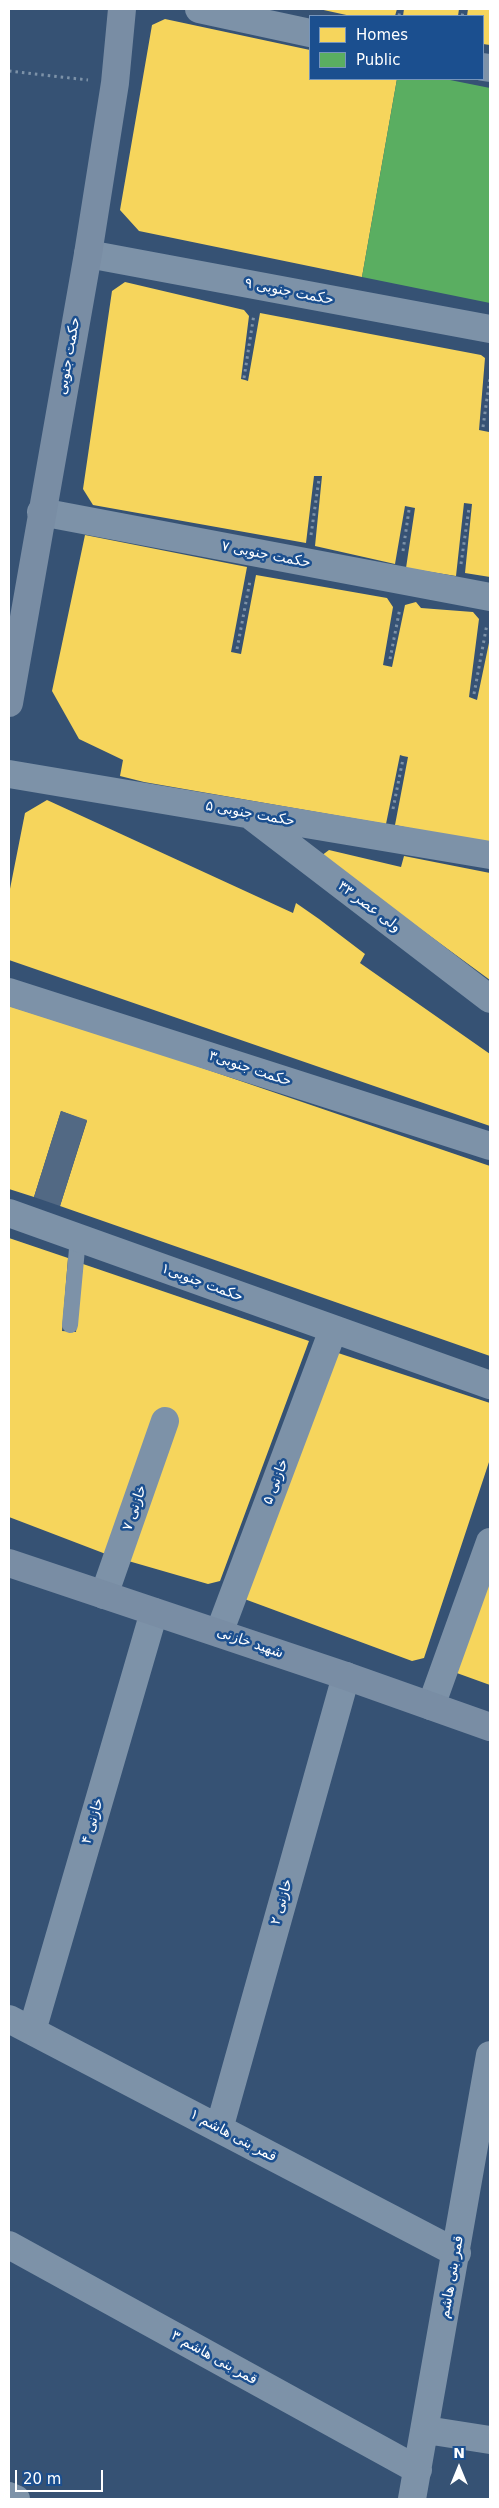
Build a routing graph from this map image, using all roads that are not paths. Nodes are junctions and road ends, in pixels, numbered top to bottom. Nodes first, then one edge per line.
1 (122, 9) edge
2 (199, 9) edge
3 (309, 33) edge
4 (88, 254) junction
5 (490, 330) edge
6 (41, 512) junction
7 (489, 607) edge
8 (15, 625) edge
9 (9, 703) edge
10 (9, 774) edge
11 (247, 814) junction
12 (490, 855) edge
13 (9, 992) edge
14 (490, 999) edge
15 (490, 1146) edge
16 (9, 1213) edge
17 (78, 1238) junction
18 (70, 1325) dead end
19 (333, 1330) junction
20 (490, 1386) edge
21 (165, 1421) dead end
22 (490, 1542) edge
23 (9, 1563) edge
24 (104, 1595) junction
25 (154, 1612) junction
26 (219, 1633) junction
27 (346, 1676) junction
28 (431, 1706) junction
29 (490, 1727) edge
30 (20, 2025) edge
31 (490, 2055) edge
32 (219, 2129) junction
33 (480, 2182) edge
34 (9, 2246) edge
35 (457, 2253) junction
36 (426, 2430) junction
37 (490, 2440) edge
38 (418, 2470) junction
39 (9, 2496) edge
40 (16, 2499) edge
41 (412, 2499) edge

1 - 4 street, حکمت جنوبی
2 - 3 street
4 - 5 street, حکمت جنوبی ۹
4 - 6 street, حکمت جنوبی
6 - 7 street, حکمت جنوبی ۷
6 - 8 street, حکمت جنوبی
8 - 9 street, حکمت جنوبی
10 - 11 street, حکمت جنوبی ۵
11 - 12 street, حکمت جنوبی ۵
11 - 14 street, ولی عصر ۳۳
13 - 15 street, حکمت جنوبی۳
16 - 17 street, حکمت جنوبی۱
17 - 18 lane
17 - 19 street, حکمت جنوبی۱
19 - 20 street, حکمت جنوبی۱
19 - 26 street, خازنی ۵
21 - 24 street, خازنی ۷
22 - 28 street
23 - 24 street, شهید خازنی
24 - 25 street, شهید خازنی
25 - 26 street, شهید خازنی
25 - 30 street, خازنی ۴
26 - 27 street, شهید خازنی
27 - 28 street, شهید خازنی
27 - 32 street, خازنی ۲
28 - 29 street, شهید خازنی
30 - 32 street, قمر بنی هاشم ۱
31 - 33 street, قمر بنی هاشم
32 - 35 street, قمر بنی هاشم ۱
33 - 35 street, قمر بنی هاشم
34 - 38 street, قمر بنی هاشم ۳
35 - 36 street, قمر بنی هاشم
36 - 37 street
36 - 38 street, قمر بنی هاشم
38 - 41 street, قمر بنی هاشم
39 - 40 street

